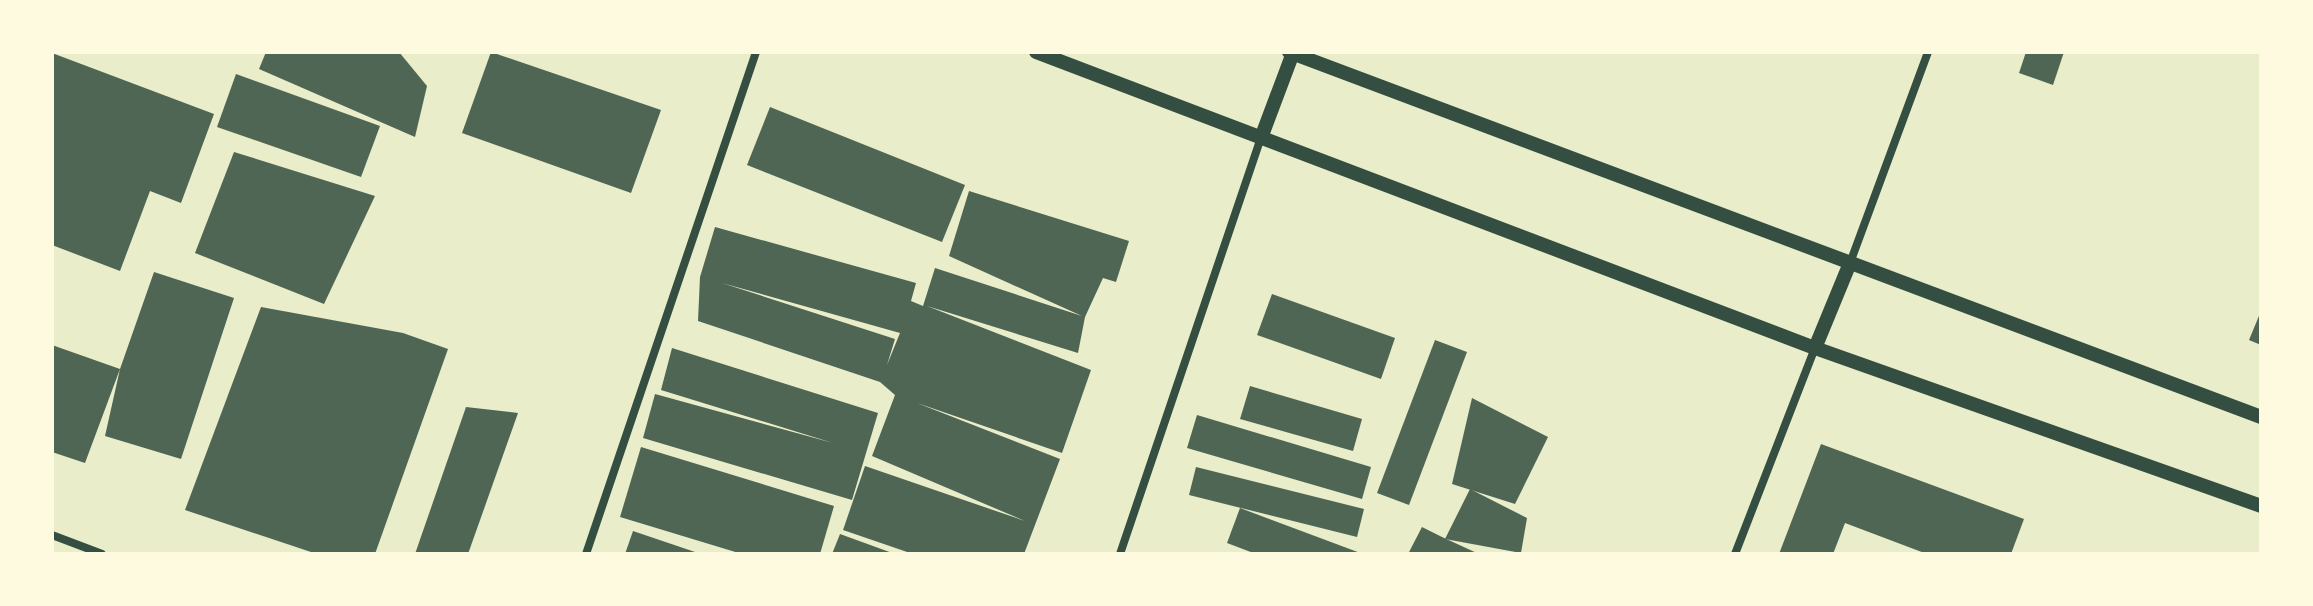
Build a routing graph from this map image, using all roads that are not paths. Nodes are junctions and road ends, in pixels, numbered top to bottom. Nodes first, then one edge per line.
1 (756, 52) edge
2 (1036, 52) edge
3 (1292, 52) edge
4 (1928, 52) edge
5 (1261, 138) junction
6 (1850, 263) junction
7 (1815, 348) junction
8 (2261, 417) edge
9 (2261, 506) edge
10 (52, 535) edge
11 (102, 554) edge
12 (586, 554) edge
13 (1120, 554) edge
14 (1735, 554) edge

1 - 12 street
2 - 5 street
3 - 5 street
3 - 6 street
4 - 6 street
5 - 7 street
5 - 13 street
6 - 7 street
6 - 8 street
7 - 9 street
7 - 14 street
10 - 11 street

